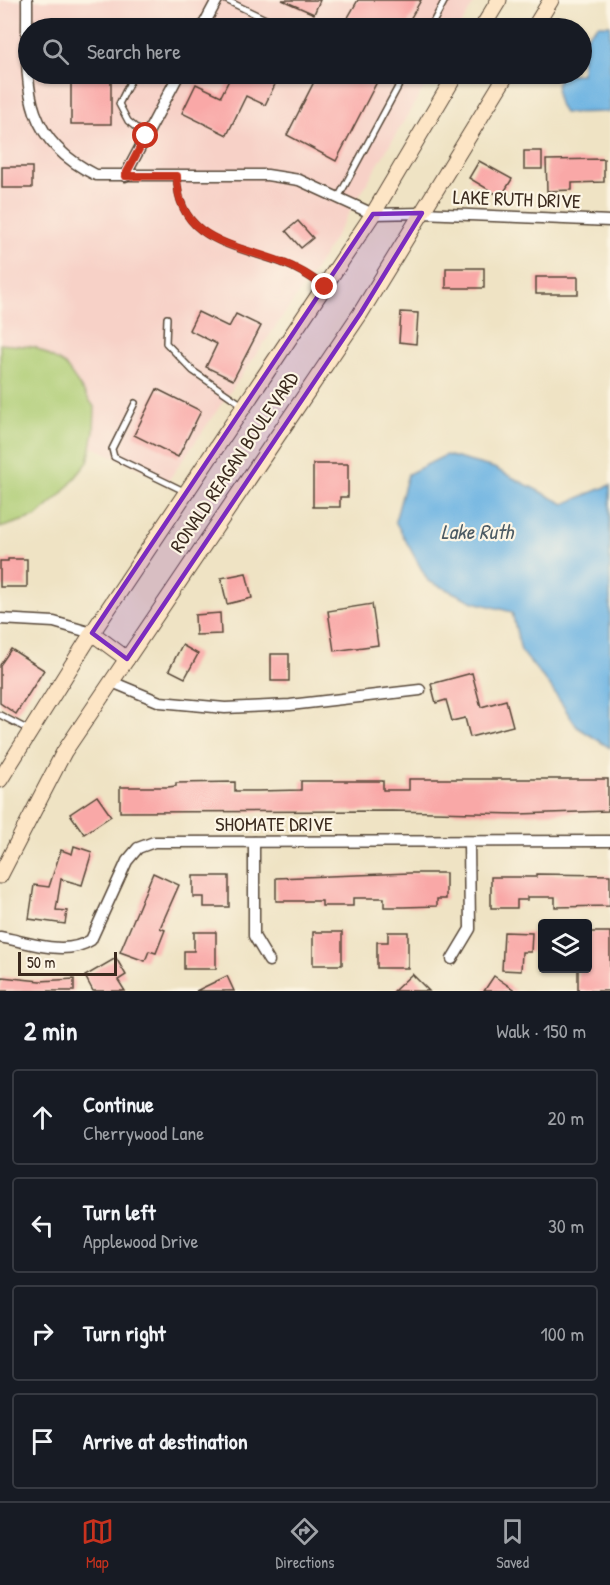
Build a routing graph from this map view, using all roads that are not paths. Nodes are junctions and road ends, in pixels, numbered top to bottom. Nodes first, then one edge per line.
1 (27, 0) edge
2 (217, 0) edge
3 (226, 0) edge
4 (445, 0) edge
5 (499, 0) edge
6 (551, 0) edge
7 (28, 18) edge
8 (207, 18) edge
9 (263, 18) edge
10 (435, 18) edge
11 (488, 18) edge
12 (540, 18) edge
13 (30, 84) edge
14 (129, 84) edge
15 (174, 84) edge
16 (400, 84) edge
17 (450, 84) edge
18 (501, 84) edge
19 (146, 136) junction
20 (125, 176) junction
21 (177, 176) junction
22 (338, 198) junction
23 (373, 213) junction
24 (423, 213) junction
25 (610, 221) edge
26 (325, 287) junction
27 (167, 318) dead end
28 (135, 403) dead end
29 (245, 407) junction
30 (187, 492) junction
31 (0, 619) edge
32 (92, 633) junction
33 (127, 659) junction
34 (112, 682) junction
35 (420, 690) dead end
36 (0, 715) edge
37 (30, 730) junction
38 (0, 780) edge
39 (610, 841) edge
40 (254, 842) junction
41 (469, 842) junction
42 (0, 876) edge
43 (0, 937) edge
44 (452, 959) dead end
45 (269, 961) dead end

1 - 7 street
2 - 8 street
3 - 9 lane
4 - 10 lane
5 - 11 main road
6 - 12 main road
13 - 20 street
14 - 19 lane
15 - 19 street
16 - 22 lane
17 - 23 main road, RONALD REAGAN BOULEVARD
18 - 24 main road, RONALD REAGAN BOULEVARD
19 - 20 street
20 - 21 street
21 - 22 street
21 - 26 lane
22 - 23 street
23 - 24 street, LAKE RUTH DRIVE
23 - 26 main road, RONALD REAGAN BOULEVARD
24 - 25 street, LAKE RUTH DRIVE
24 - 33 main road, RONALD REAGAN BOULEVARD
26 - 29 main road, RONALD REAGAN BOULEVARD
27 - 29 lane
28 - 30 lane
29 - 30 main road, RONALD REAGAN BOULEVARD
30 - 32 main road, RONALD REAGAN BOULEVARD
31 - 32 street
32 - 33 main road
32 - 37 main road, RONALD REAGAN BOULEVARD
33 - 34 main road, RONALD REAGAN BOULEVARD
34 - 35 street
34 - 42 main road, RONALD REAGAN BOULEVARD
36 - 37 lane
37 - 38 main road, RONALD REAGAN BOULEVARD
39 - 41 street, SHOMATE DRIVE
40 - 41 street, SHOMATE DRIVE
40 - 43 street, SHOMATE DRIVE
40 - 45 street
41 - 44 street

